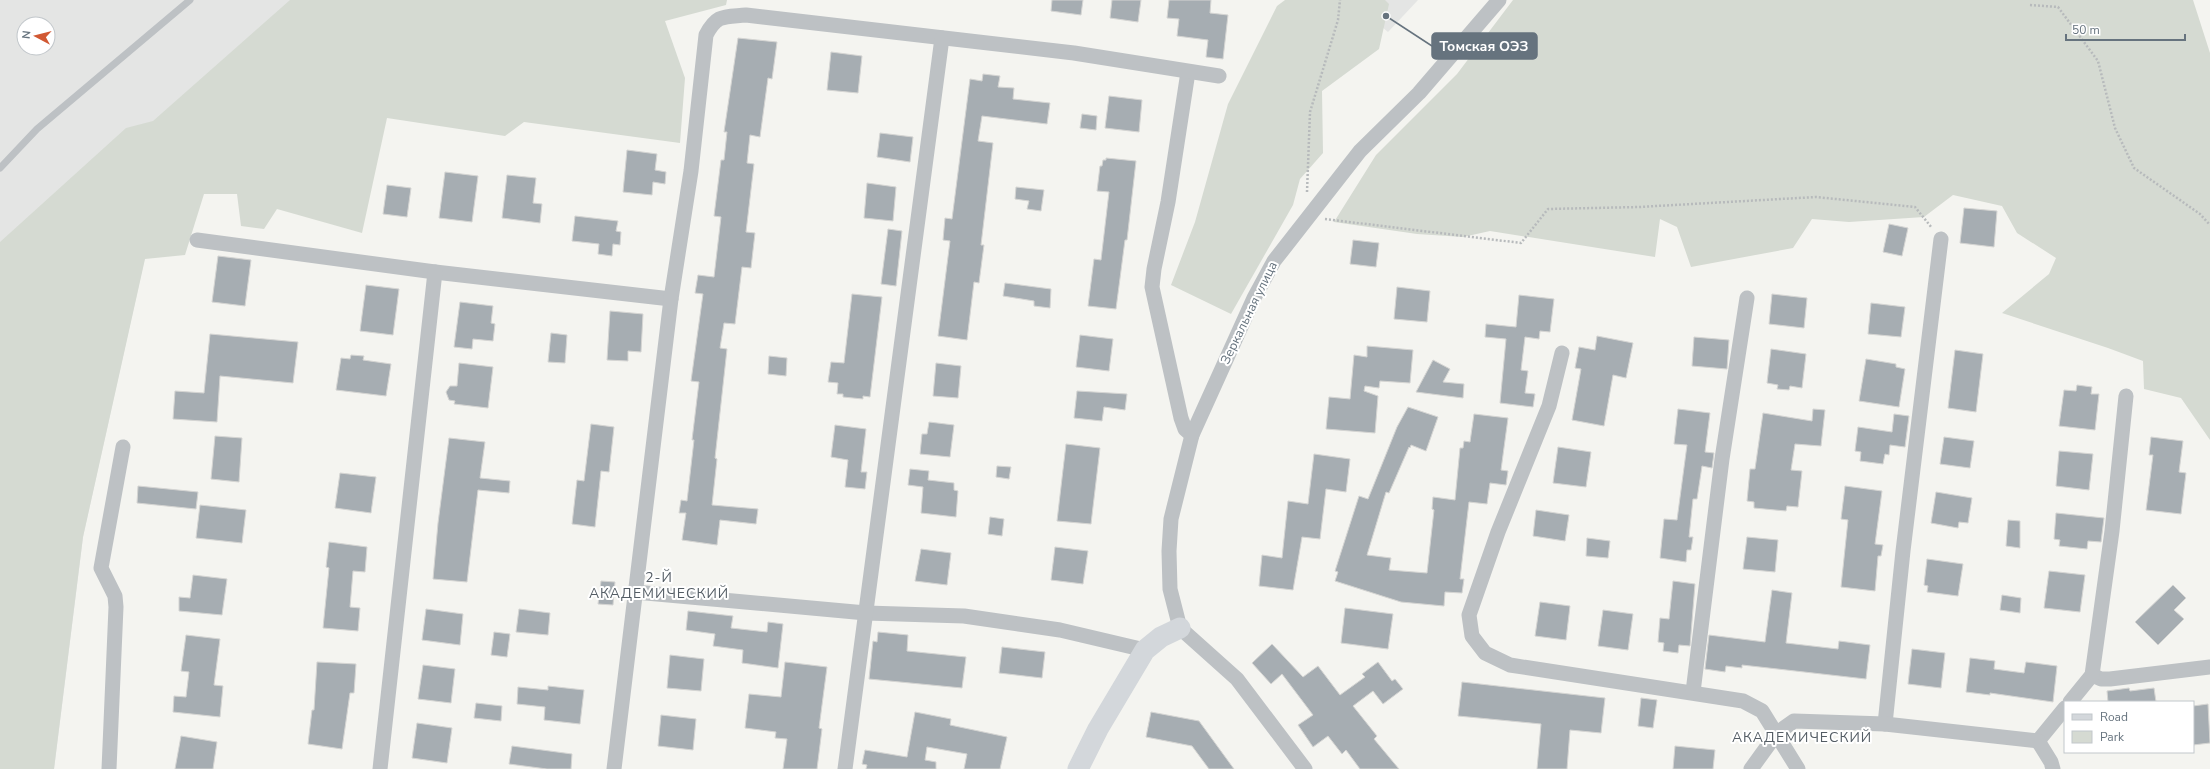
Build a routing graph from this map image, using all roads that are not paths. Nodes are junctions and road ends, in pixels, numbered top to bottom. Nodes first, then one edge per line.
1 (190, 0) edge
2 (1499, 0) edge
3 (942, 38) junction
4 (1188, 72) junction
5 (1219, 76) dead end
6 (0, 168) edge
7 (1941, 239) road end
8 (197, 240) dead end
9 (435, 272) junction
10 (1747, 298) dead end
11 (671, 299) junction
12 (1562, 353) dead end
13 (2126, 396) dead end
14 (1192, 435) junction
15 (123, 447) dead end
16 (635, 592) junction
17 (866, 613) junction
18 (1180, 628) junction
19 (1145, 650) junction
20 (2210, 667) edge
21 (2092, 675) junction
22 (1693, 692) junction
23 (2071, 701) edge
24 (2064, 709) edge
25 (1885, 724) junction
26 (1777, 733) junction
27 (2038, 741) junction
28 (110, 769) edge
29 (380, 769) edge
30 (614, 769) edge
31 (845, 769) edge
32 (1078, 769) edge
33 (1305, 769) edge
34 (1751, 769) edge
35 (1798, 769) edge
36 (2053, 769) edge

1 - 6 lane
2 - 14 street, Зеркальная улица
3 - 4 street
3 - 11 street
3 - 17 street
4 - 5 street
4 - 14 street
7 - 25 street
8 - 9 street
9 - 11 street
9 - 29 street
10 - 22 street
11 - 16 street
12 - 22 street
13 - 21 street
14 - 18 street, Зеркальная улица
15 - 28 street
16 - 17 street
16 - 30 street
17 - 19 street
17 - 31 street
18 - 19 street
18 - 33 street
19 - 32 street
20 - 21 street
21 - 23 street
22 - 26 street
24 - 27 street
25 - 26 street
25 - 27 street
26 - 34 street
26 - 35 street
27 - 36 street

